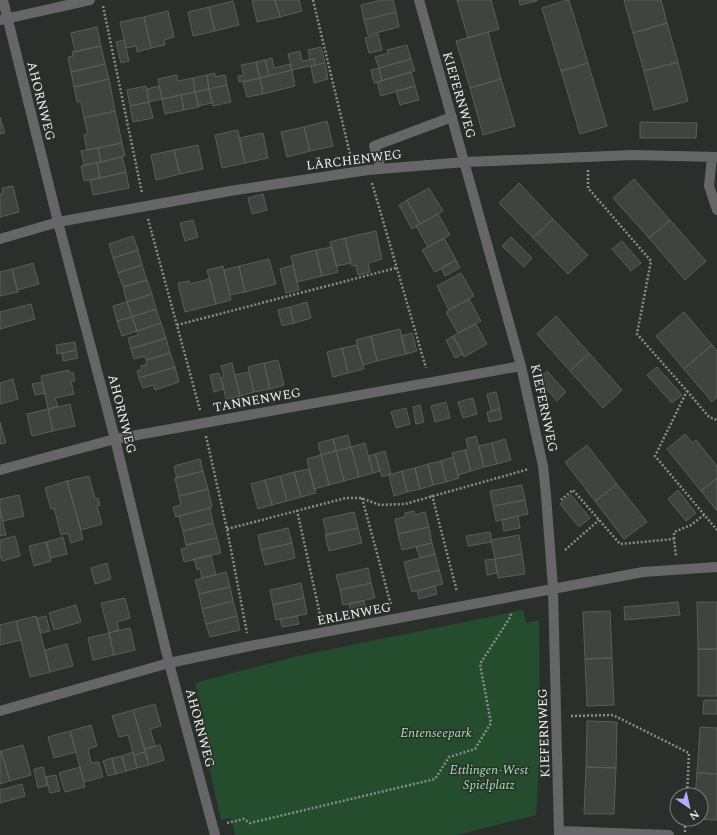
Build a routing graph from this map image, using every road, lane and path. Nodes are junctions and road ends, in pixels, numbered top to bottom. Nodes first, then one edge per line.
1 (3, 0) edge
2 (90, 0) edge
3 (101, 0) edge
4 (313, 0) edge
5 (419, 0) edge
6 (4, 19) edge
7 (452, 117) junction
8 (588, 157) junction
9 (715, 157) edge
10 (465, 162) junction
11 (381, 169) junction
12 (368, 170) junction
13 (354, 172) junction
14 (145, 206) junction
15 (717, 210) edge
16 (58, 222) junction
17 (0, 239) edge
18 (396, 268) junction
19 (177, 324) junction
20 (522, 366) junction
21 (431, 382) junction
22 (687, 391) junction
23 (717, 420) edge
24 (203, 423) junction
25 (115, 439) junction
26 (543, 466) junction
27 (0, 470) edge
28 (432, 495) junction
29 (361, 498) junction
30 (547, 507) junction
31 (297, 510) junction
32 (704, 515) junction
33 (599, 520) junction
34 (227, 529) junction
35 (717, 530) edge
36 (674, 539) junction
37 (551, 555) junction
38 (717, 567) edge
39 (677, 570) junction
40 (553, 588) junction
41 (508, 597) junction
42 (460, 606) junction
43 (395, 619) junction
44 (324, 633) junction
45 (250, 646) junction
46 (169, 663) junction
47 (0, 711) edge
48 (556, 717) junction
49 (687, 787) edge
50 (214, 830) edge
51 (559, 833) edge
52 (650, 834) edge
53 (669, 835) edge

1 - 6 street, AHORNWEG
2 - 6 street
3 - 14 path
4 - 13 path
5 - 7 street, KIEFERNWEG
6 - 16 street, AHORNWEG
7 - 10 street, KIEFERNWEG
7 - 11 street
8 - 9 street, LÄRCHENWEG
8 - 10 street, LÄRCHENWEG
8 - 22 path
9 - 15 street
10 - 11 street, LÄRCHENWEG
10 - 20 street, KIEFERNWEG
11 - 12 street, LÄRCHENWEG
12 - 13 street, LÄRCHENWEG
12 - 18 path
13 - 14 street, LÄRCHENWEG
14 - 16 street, LÄRCHENWEG
14 - 19 path
16 - 17 street, LÄRCHENWEG
16 - 25 street, AHORNWEG
18 - 19 path
18 - 21 path
19 - 24 path
20 - 21 street, TANNENWEG
20 - 26 street, KIEFERNWEG
21 - 24 street, TANNENWEG
22 - 23 path
22 - 32 path
24 - 25 street, TANNENWEG
24 - 34 path
25 - 27 street, TANNENWEG
25 - 46 street, AHORNWEG
26 - 28 path
26 - 30 street, KIEFERNWEG
28 - 29 path
28 - 42 path
29 - 31 path
29 - 43 path
30 - 33 path
30 - 37 street, KIEFERNWEG
31 - 34 path
31 - 44 path
32 - 35 path
32 - 36 path
33 - 36 path
33 - 37 path
34 - 45 path
36 - 39 path
37 - 40 street, KIEFERNWEG
38 - 39 street, ERLENWEG
39 - 40 street, ERLENWEG
40 - 41 street, ERLENWEG
40 - 48 street, KIEFERNWEG
41 - 42 street, ERLENWEG
41 - 50 path
42 - 43 street, ERLENWEG
43 - 44 street, ERLENWEG
44 - 45 street, ERLENWEG
45 - 46 street, ERLENWEG
46 - 47 street, ERLENWEG
46 - 50 street, AHORNWEG
48 - 49 path
48 - 51 street, KIEFERNWEG
51 - 52 street
52 - 53 street

